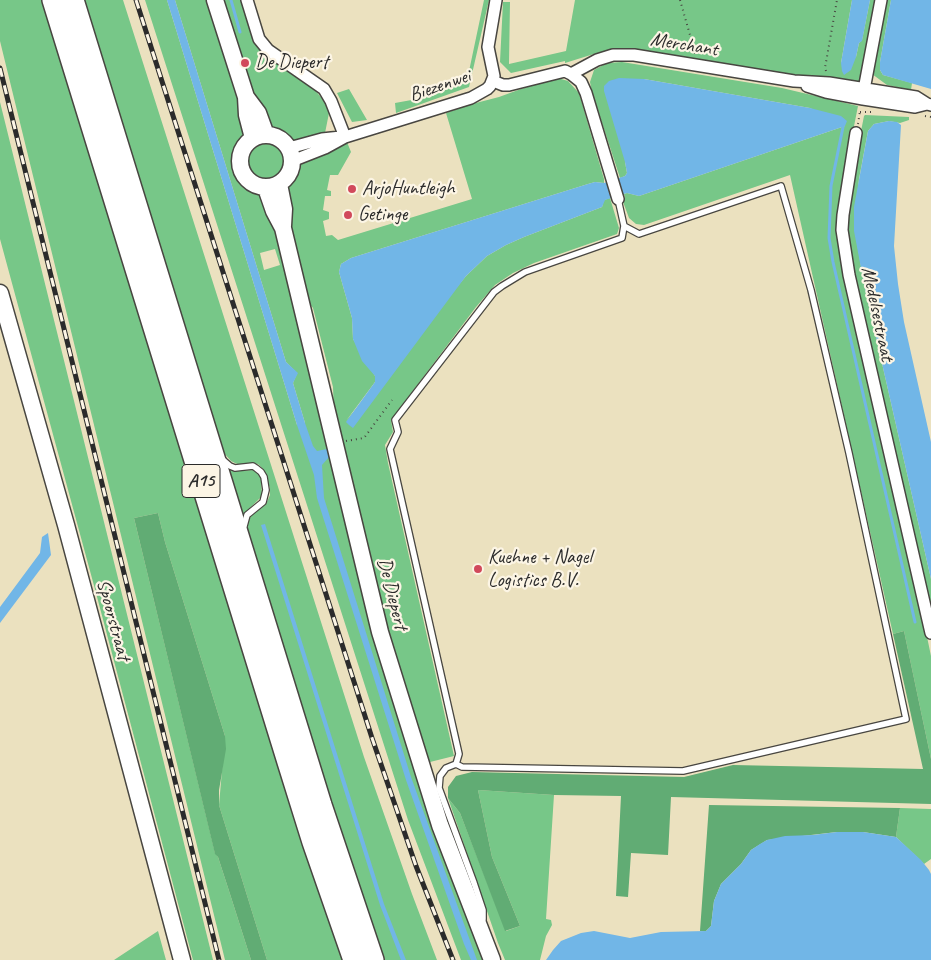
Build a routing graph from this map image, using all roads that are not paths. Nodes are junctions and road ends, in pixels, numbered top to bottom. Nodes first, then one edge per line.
1 (53, 0) edge
2 (72, 0) edge
3 (215, 0) edge
4 (247, 0) edge
5 (496, 0) edge
6 (881, 0) edge
7 (571, 74) junction
8 (493, 81) junction
9 (794, 81) junction
10 (864, 94) junction
11 (929, 105) edge
12 (856, 133) road end
13 (260, 136) junction
14 (345, 137) junction
15 (291, 154) junction
16 (273, 186) junction
17 (618, 199) joint
18 (624, 226) junction
19 (0, 293) edge
20 (208, 440) junction
21 (241, 548) junction
22 (931, 633) edge
23 (456, 764) junction
24 (483, 938) junction
25 (182, 960) edge
26 (354, 960) edge
27 (373, 960) edge
28 (492, 960) edge

1 - 26 highway, A15
2 - 20 highway, A15
3 - 13 main road
4 - 14 street
5 - 8 street, Biezenwei
6 - 10 street
7 - 8 street, Merchant
7 - 9 street, Merchant
7 - 17 street
8 - 14 street, Biezenwei
9 - 10 street
9 - 10 street
10 - 11 street
12 - 22 street, Medelsestraat
13 - 15 main road
13 - 16 main road
14 - 15 street, Biezenwei
15 - 16 main road
16 - 24 main road, De Diepert
17 - 18 lane
18 - 23 lane
18 - 23 lane
19 - 25 main road, Spoorstraat
20 - 21 highway, A15
20 - 21 lane
21 - 27 highway, A15
23 - 24 lane
24 - 28 main road, De Diepert

